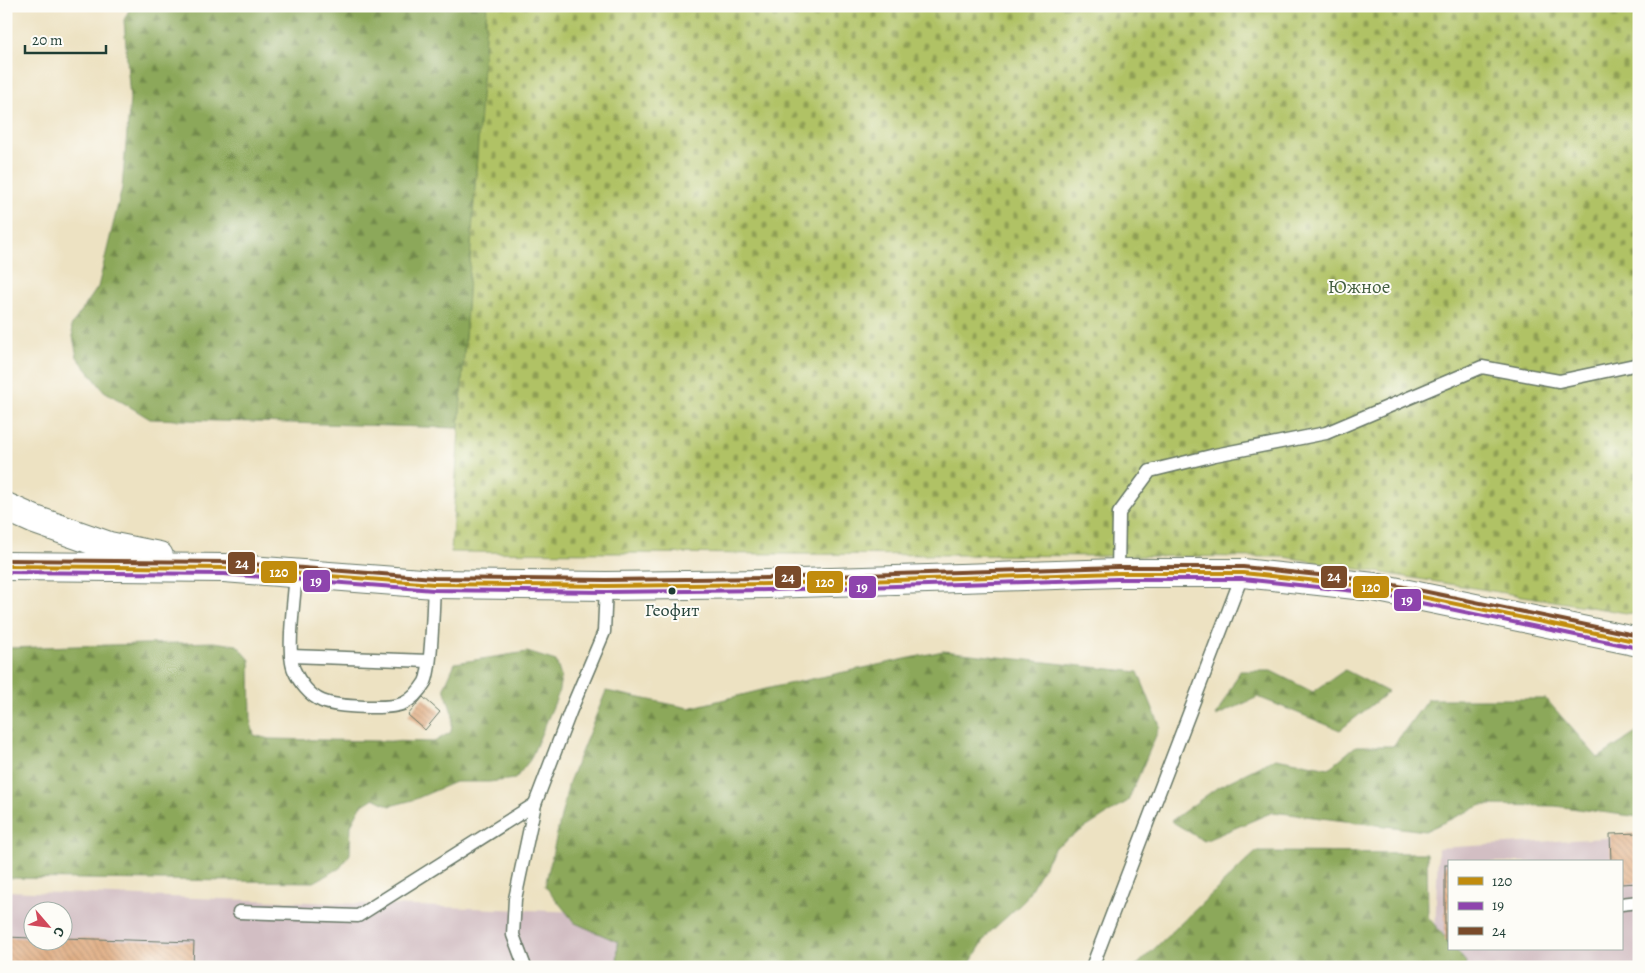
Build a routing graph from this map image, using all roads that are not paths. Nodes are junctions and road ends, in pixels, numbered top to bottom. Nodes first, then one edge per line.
1 (1639, 364) edge
2 (6, 507) edge
3 (6, 566) edge
4 (224, 568) junction
5 (296, 572) junction
6 (1118, 573) junction
7 (1244, 573) junction
8 (434, 584) junction
9 (606, 586) junction
10 (1639, 642) edge
11 (291, 656) junction
12 (429, 661) junction
13 (535, 804) junction
14 (1639, 902) edge
15 (1622, 904) edge
16 (239, 912) dead end
17 (525, 967) edge
18 (1092, 967) edge

1 - 6 lane
2 - 4 main road
3 - 4 main road
4 - 5 main road
5 - 8 main road
5 - 11 lane
6 - 7 main road
6 - 9 main road
7 - 10 main road
7 - 18 lane
8 - 9 main road
8 - 12 lane
9 - 13 lane
11 - 12 lane
11 - 12 lane
13 - 16 lane
13 - 17 lane
14 - 15 lane

